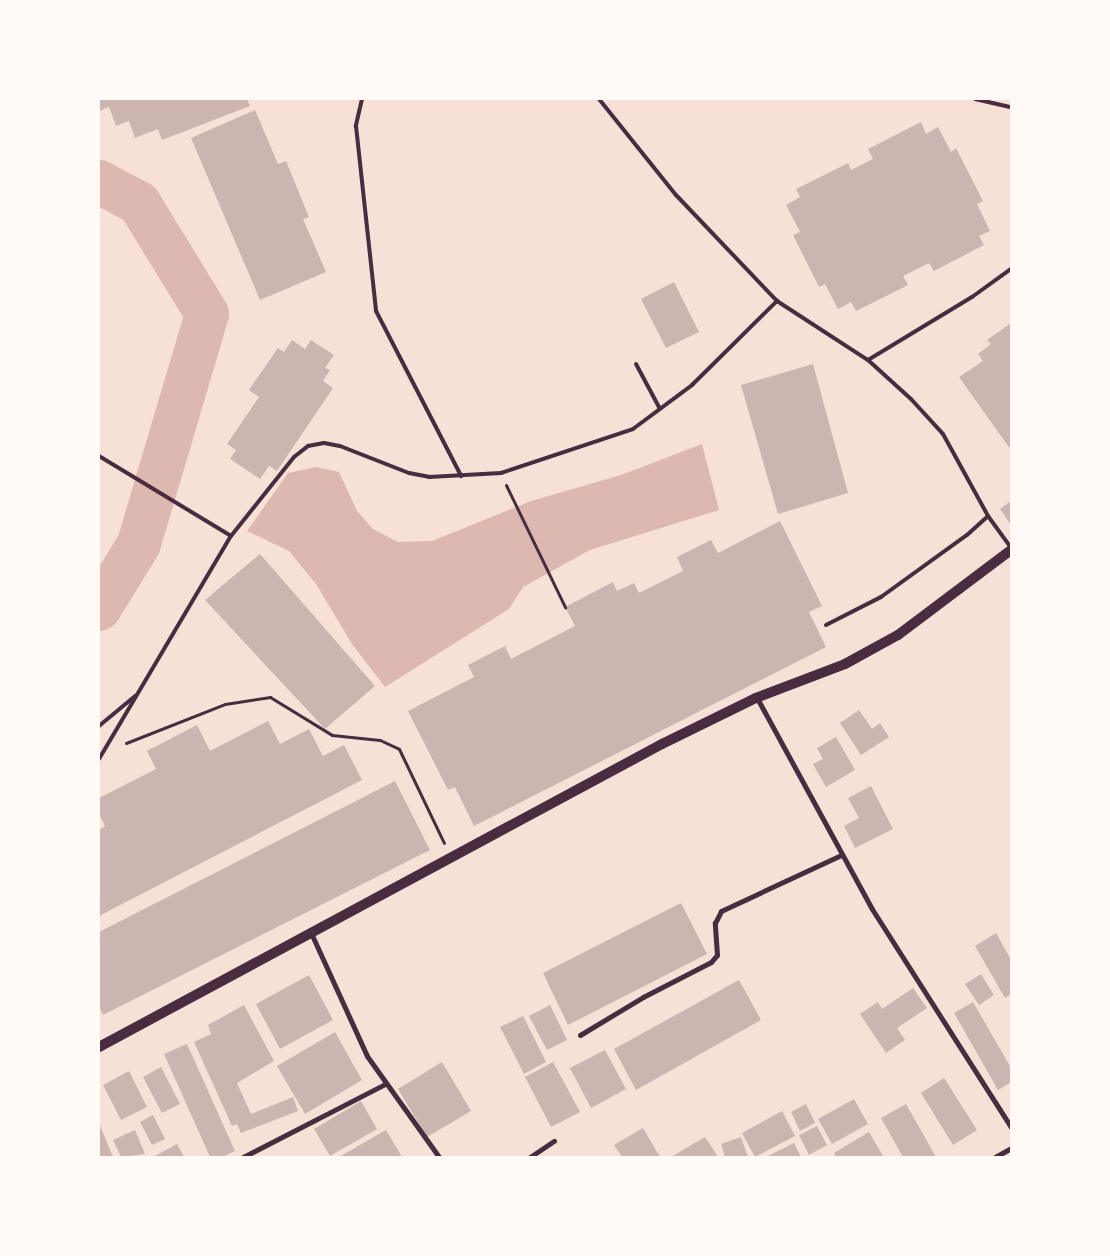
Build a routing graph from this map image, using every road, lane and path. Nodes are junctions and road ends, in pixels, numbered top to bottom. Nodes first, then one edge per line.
1 (362, 99) edge
2 (599, 99) edge
3 (975, 99) edge
4 (1011, 107) edge
5 (1011, 269) edge
6 (777, 301) junction
7 (868, 360) junction
8 (636, 364) dead end
9 (660, 409) junction
10 (100, 457) edge
11 (461, 476) junction
12 (512, 497) dead end
13 (988, 516) junction
14 (231, 536) junction
15 (1011, 549) edge
16 (565, 607) dead end
17 (826, 625) dead end
18 (138, 693) junction
19 (756, 698) junction
20 (99, 726) edge
21 (104, 752) junction
22 (99, 759) edge
23 (447, 849) dead end
24 (841, 855) junction
25 (311, 933) junction
26 (580, 1035) dead end
27 (99, 1047) edge
28 (385, 1084) junction
29 (1011, 1127) edge
30 (554, 1141) dead end
31 (1011, 1148) edge
32 (243, 1157) edge
33 (439, 1157) edge
34 (530, 1157) edge
35 (994, 1157) edge

1 - 11 lane
2 - 6 lane
3 - 4 lane
5 - 7 lane
6 - 7 lane
6 - 9 lane
7 - 13 lane
8 - 9 lane
9 - 11 lane
10 - 14 lane
11 - 14 lane
12 - 16 path
13 - 15 lane
13 - 17 lane
14 - 18 lane
15 - 19 main road
18 - 20 lane
18 - 21 lane
19 - 24 street
19 - 25 main road
21 - 22 lane
21 - 23 path
24 - 26 street
24 - 29 street
25 - 27 main road
25 - 28 street
28 - 32 street
28 - 33 street
30 - 34 street
31 - 35 street

